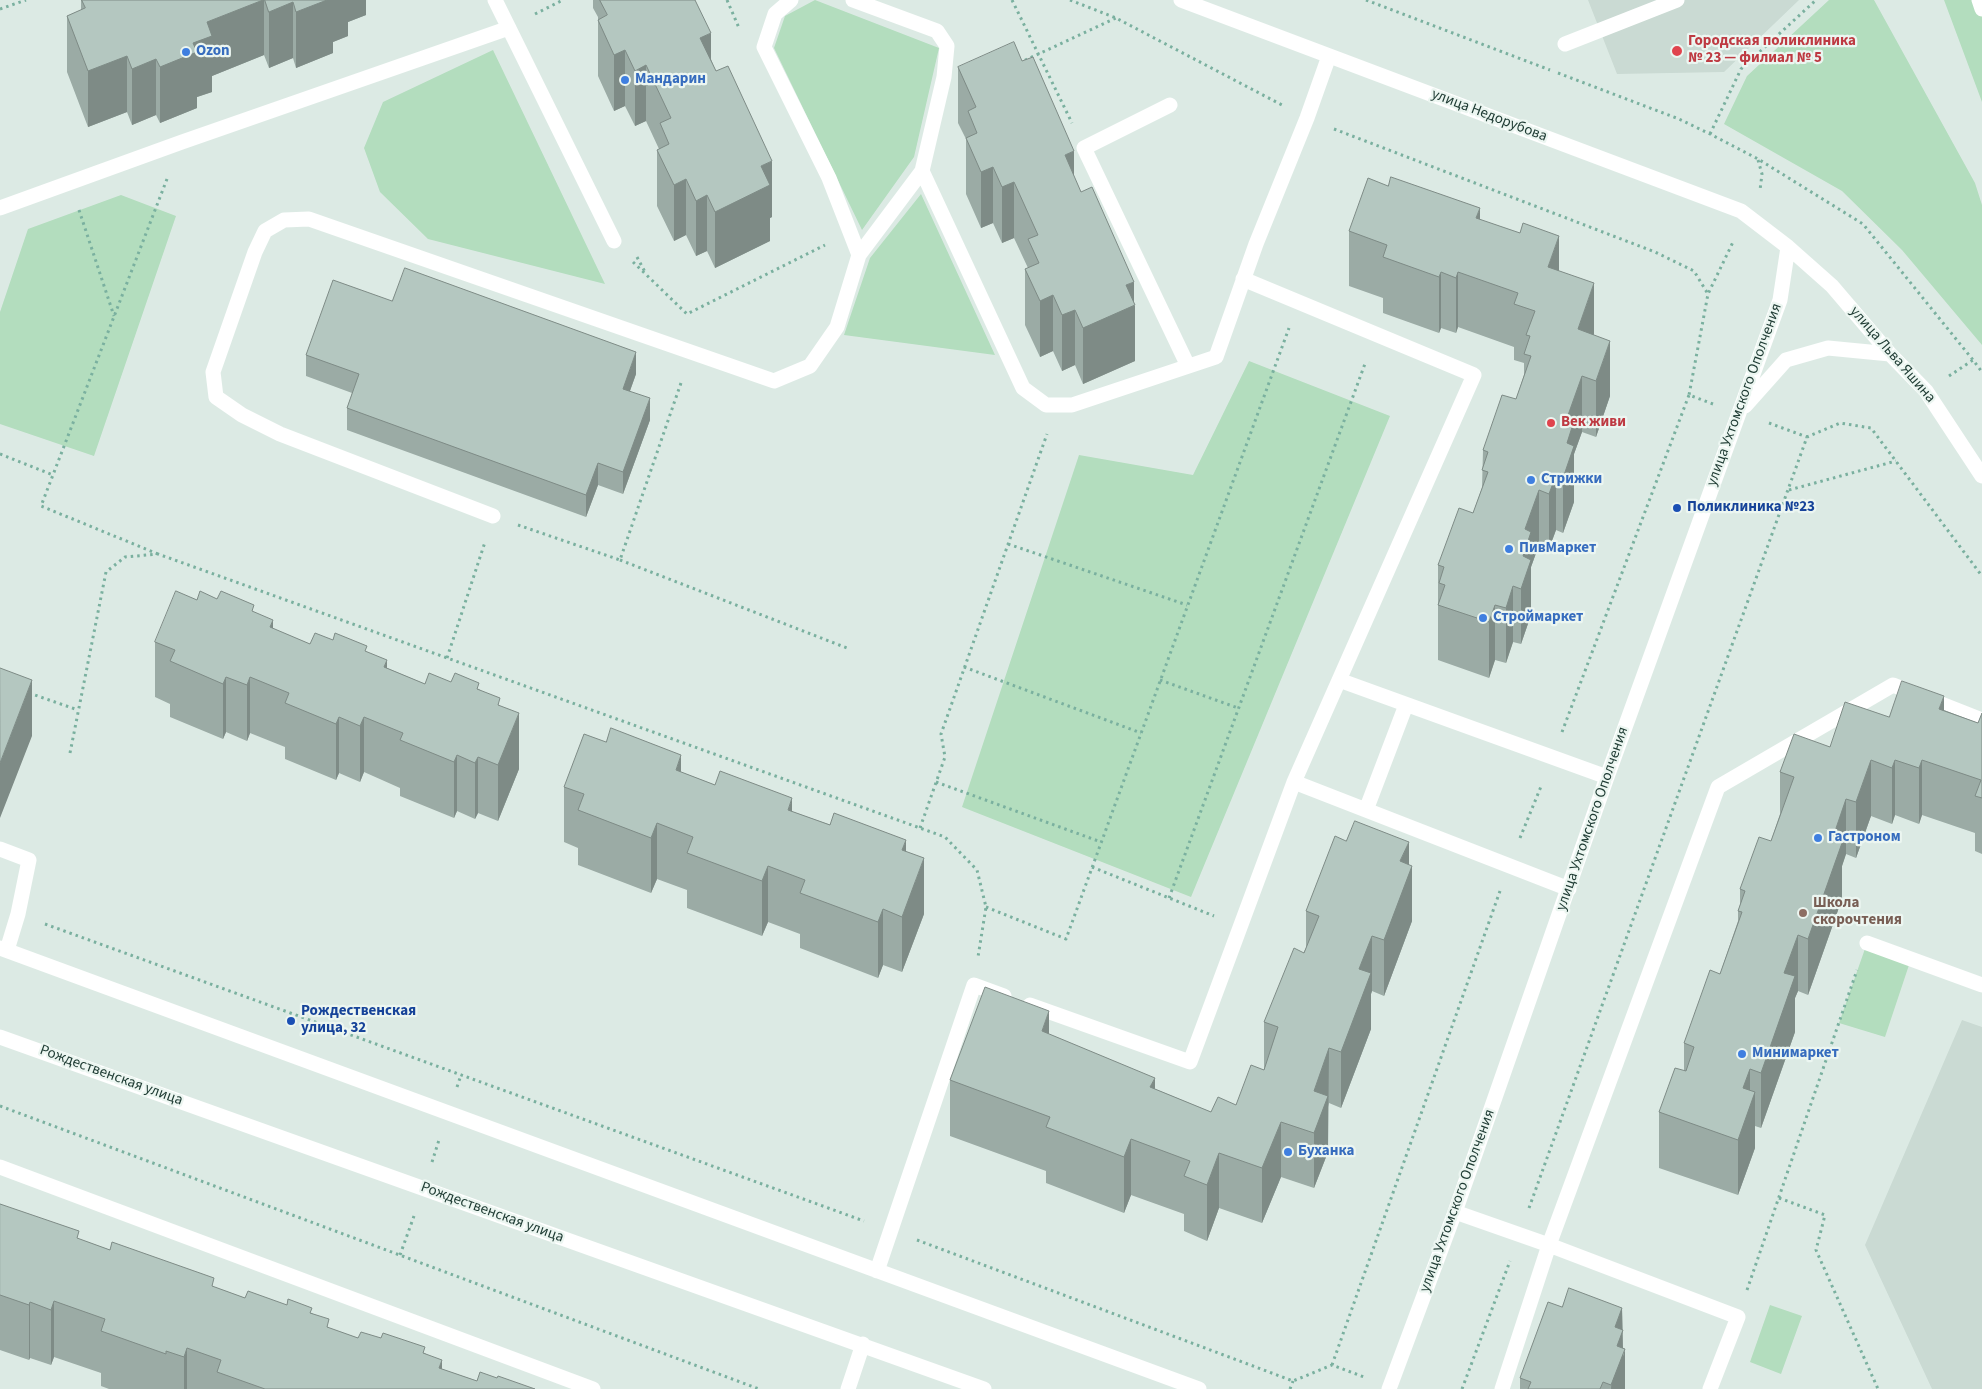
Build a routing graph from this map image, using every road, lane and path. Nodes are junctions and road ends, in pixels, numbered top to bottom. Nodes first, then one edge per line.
1 (26, 0) edge
2 (495, 0) edge
3 (727, 0) edge
4 (791, 0) edge
5 (853, 0) edge
6 (1012, 0) edge
7 (1070, 0) edge
8 (1181, 0) edge
9 (1366, 0) edge
10 (1677, 0) edge
11 (1816, 0) edge
12 (1979, 0) edge
13 (0, 9) edge
14 (1982, 9) edge
15 (1116, 18) junction
16 (509, 28) junction
17 (743, 36) dead end
18 (1565, 44) dead end
19 (1038, 54) junction
20 (1329, 56) junction
21 (1011, 66) edge
22 (1170, 105) dead end
23 (1307, 118) junction
24 (1710, 134) junction
25 (182, 142) junction
26 (1084, 148) junction
27 (922, 171) junction
28 (70, 183) junction
29 (0, 208) edge
30 (614, 241) dead end
31 (826, 244) dead end
32 (1788, 246) junction
33 (859, 255) junction
34 (633, 262) dead end
35 (1243, 279) junction
36 (1708, 294) dead end
37 (1298, 302) junction
38 (114, 317) junction
39 (1376, 334) junction
40 (692, 352) junction
41 (1890, 354) junction
42 (1973, 360) junction
43 (1188, 366) junction
44 (1982, 372) edge
45 (1926, 391) junction
46 (1057, 405) junction
47 (1739, 413) junction
48 (0, 454) edge
49 (1896, 461) dead end
50 (53, 475) junction
51 (1982, 476) edge
52 (1789, 490) dead end
53 (493, 516) junction
54 (1008, 544) junction
55 (158, 554) junction
56 (620, 560) junction
57 (1187, 605) junction
58 (848, 648) dead end
59 (447, 658) junction
60 (964, 667) junction
61 (1160, 680) junction
62 (1339, 680) junction
63 (26, 692) edge
64 (1406, 705) junction
65 (1238, 708) junction
66 (78, 710) junction
67 (1982, 720) edge
68 (1141, 733) junction
69 (70, 753) dead end
70 (1607, 778) junction
71 (936, 782) junction
72 (1294, 782) junction
73 (1366, 810) junction
74 (920, 828) junction
75 (1101, 842) junction
76 (0, 849) edge
77 (1092, 867) junction
78 (1569, 888) junction
79 (1169, 898) junction
80 (986, 907) junction
81 (18, 914) junction
82 (1240, 927) junction
83 (1867, 943) joint
84 (3, 949) edge
85 (1982, 984) edge
86 (974, 985) junction
87 (0, 1037) edge
88 (0, 1106) edge
89 (0, 1167) edge
90 (1778, 1198) junction
91 (1455, 1212) junction
92 (891, 1230) junction
93 (1549, 1245) junction
94 (877, 1271) junction
95 (1738, 1317) junction
96 (863, 1344) junction
97 (1293, 1381) junction
98 (1390, 1388) edge
99 (593, 1389) edge
100 (759, 1389) edge
101 (848, 1389) edge
102 (984, 1389) edge
103 (1199, 1389) edge
104 (1290, 1389) edge
105 (1502, 1389) edge
106 (1710, 1389) edge
107 (1878, 1389) edge

1 - 13 path
2 - 16 street
3 - 17 path
4 - 33 street
5 - 27 street
6 - 19 path
7 - 15 path
8 - 20 street, улица Недорубова
9 - 24 path
10 - 18 street
11 - 24 path
12 - 14 street
15 - 19 path
15 - 23 path
16 - 25 street
16 - 30 street
19 - 21 path
19 - 26 path
20 - 23 street
20 - 32 street, улица Недорубова
22 - 26 street
23 - 35 street
23 - 36 path
24 - 42 path
25 - 28 street
25 - 38 path
26 - 43 street
27 - 33 street
27 - 46 street
28 - 29 street
28 - 38 path
31 - 34 path
32 - 41 street, улица Льва Яшина
32 - 47 street, улица Ухтомского Ополчения
33 - 40 street
35 - 37 street
35 - 43 street
37 - 39 street
37 - 57 path
38 - 50 path
39 - 62 street
39 - 65 path
40 - 53 street
40 - 56 path
41 - 45 street, улица Льва Яшина
41 - 47 street
42 - 44 path
42 - 45 path
43 - 46 street
45 - 51 street, улица Льва Яшина
46 - 54 path
47 - 70 street, улица Ухтомского Ополчения
48 - 50 path
49 - 52 path
50 - 55 path
53 - 56 path
53 - 59 path
54 - 57 path
54 - 60 path
55 - 59 path
55 - 66 path
56 - 58 path
57 - 61 path
59 - 74 path
60 - 68 path
60 - 71 path
61 - 65 path
61 - 68 path
62 - 64 street
62 - 72 street
63 - 66 path
64 - 70 street
64 - 73 street
65 - 79 path
66 - 69 path
67 - 93 street
68 - 75 path
70 - 78 street, улица Ухтомского Ополчения
71 - 74 path
71 - 75 path
72 - 73 street
72 - 82 street
73 - 78 street
74 - 80 path
75 - 77 path
76 - 81 street
77 - 79 path
77 - 80 path
78 - 91 street, улица Ухтомского Ополчения
79 - 82 path
80 - 86 path
81 - 84 street
81 - 92 path
82 - 86 street
83 - 85 street
83 - 90 path
84 - 94 street
86 - 92 street
87 - 96 street, Рождественская улица
88 - 100 path
89 - 99 street
90 - 95 path
90 - 107 path
91 - 93 street
91 - 98 street, улица Ухтомского Ополчения
92 - 94 street
92 - 97 path
93 - 95 street
93 - 105 street
94 - 103 street
95 - 106 street
96 - 101 street
96 - 102 street, Рождественская улица
97 - 98 path
97 - 104 path

